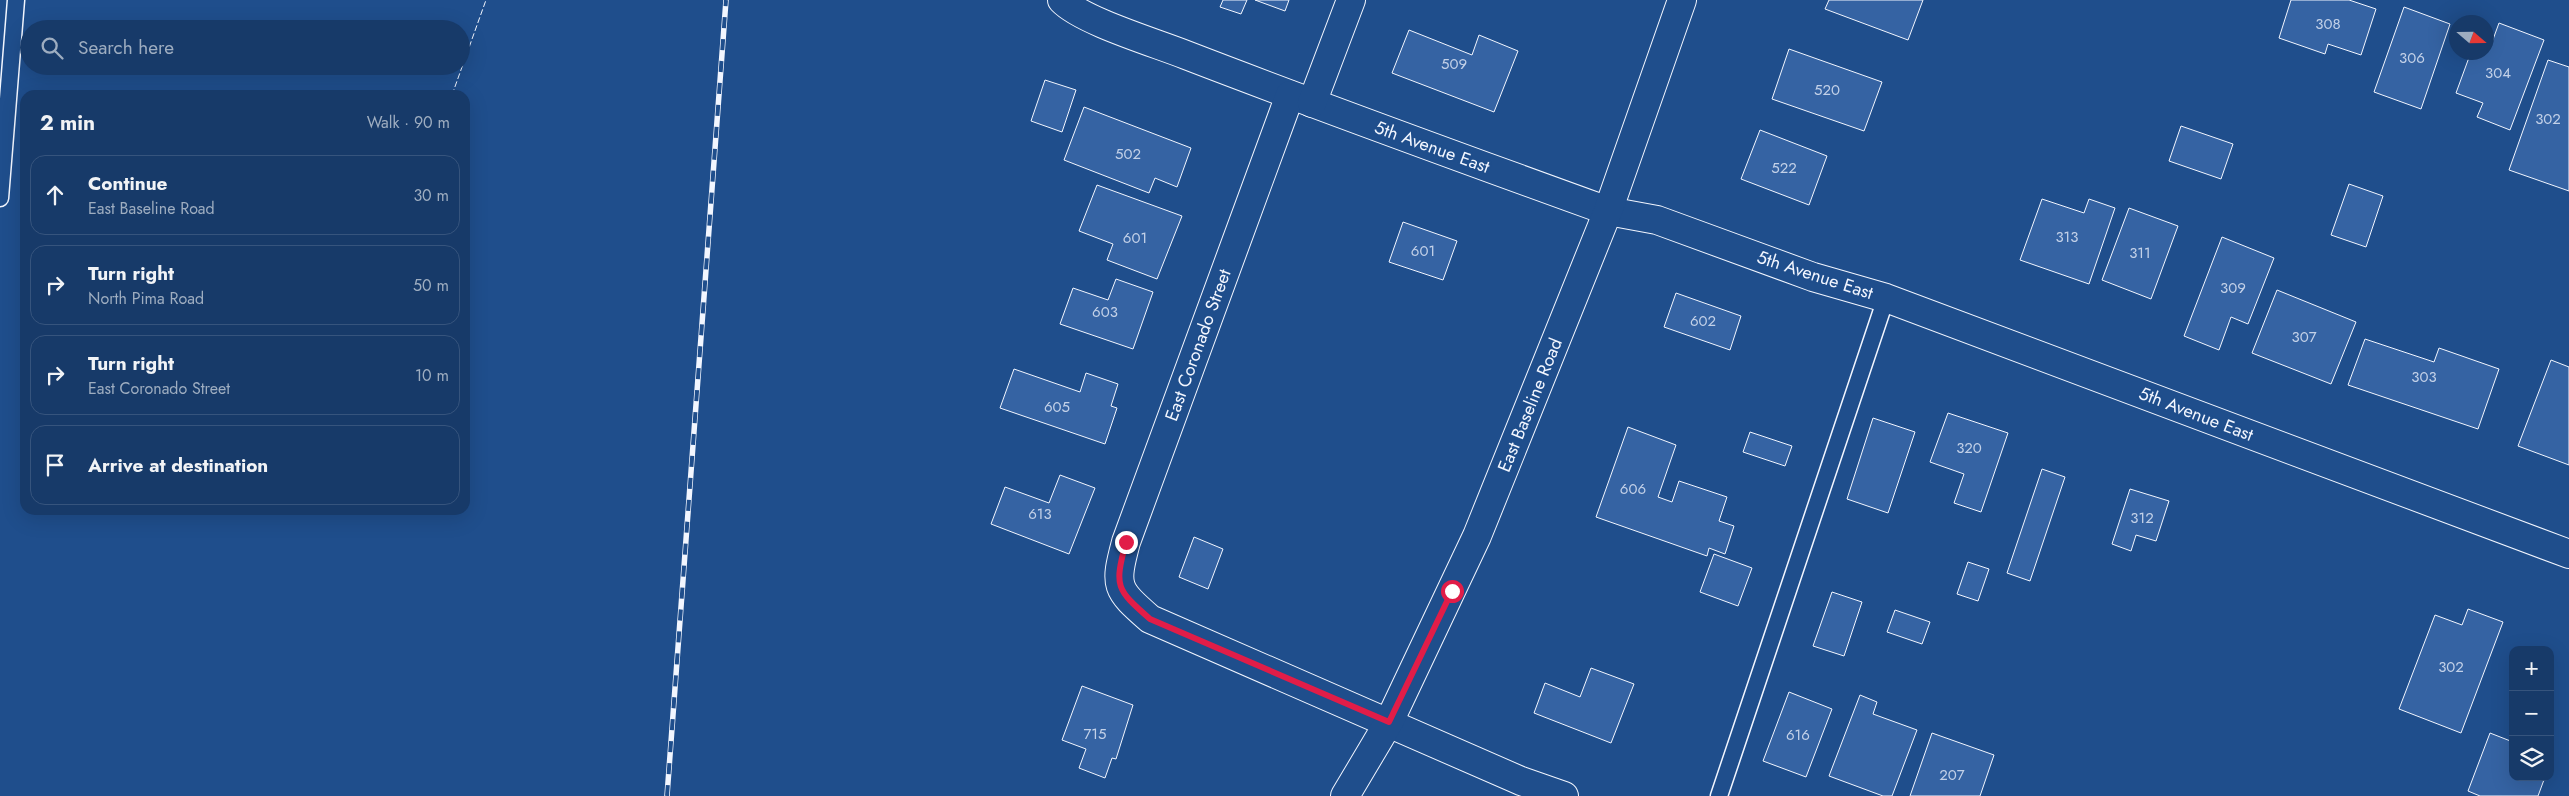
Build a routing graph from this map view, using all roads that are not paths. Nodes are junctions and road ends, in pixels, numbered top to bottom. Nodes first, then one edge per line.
1 (16, 0) edge
2 (1062, 0) edge
3 (1352, 0) edge
4 (1682, 0) edge
5 (1301, 99) junction
6 (0, 198) edge
7 (1608, 211) junction
8 (1886, 298) junction
9 (2569, 554) edge
10 (1389, 722) junction
11 (1345, 796) edge
12 (1564, 796) edge
13 (1719, 796) edge

1 - 6 lane
2 - 5 street, 5th Avenue East
3 - 5 street, East Coronado Street
4 - 7 street, East Baseline Road
5 - 7 street, 5th Avenue East
5 - 10 street, East Coronado Street
7 - 8 street, 5th Avenue East
7 - 10 street, East Baseline Road
8 - 9 street, 5th Avenue East
8 - 13 lane
10 - 11 street, East Baseline Road
10 - 12 street

